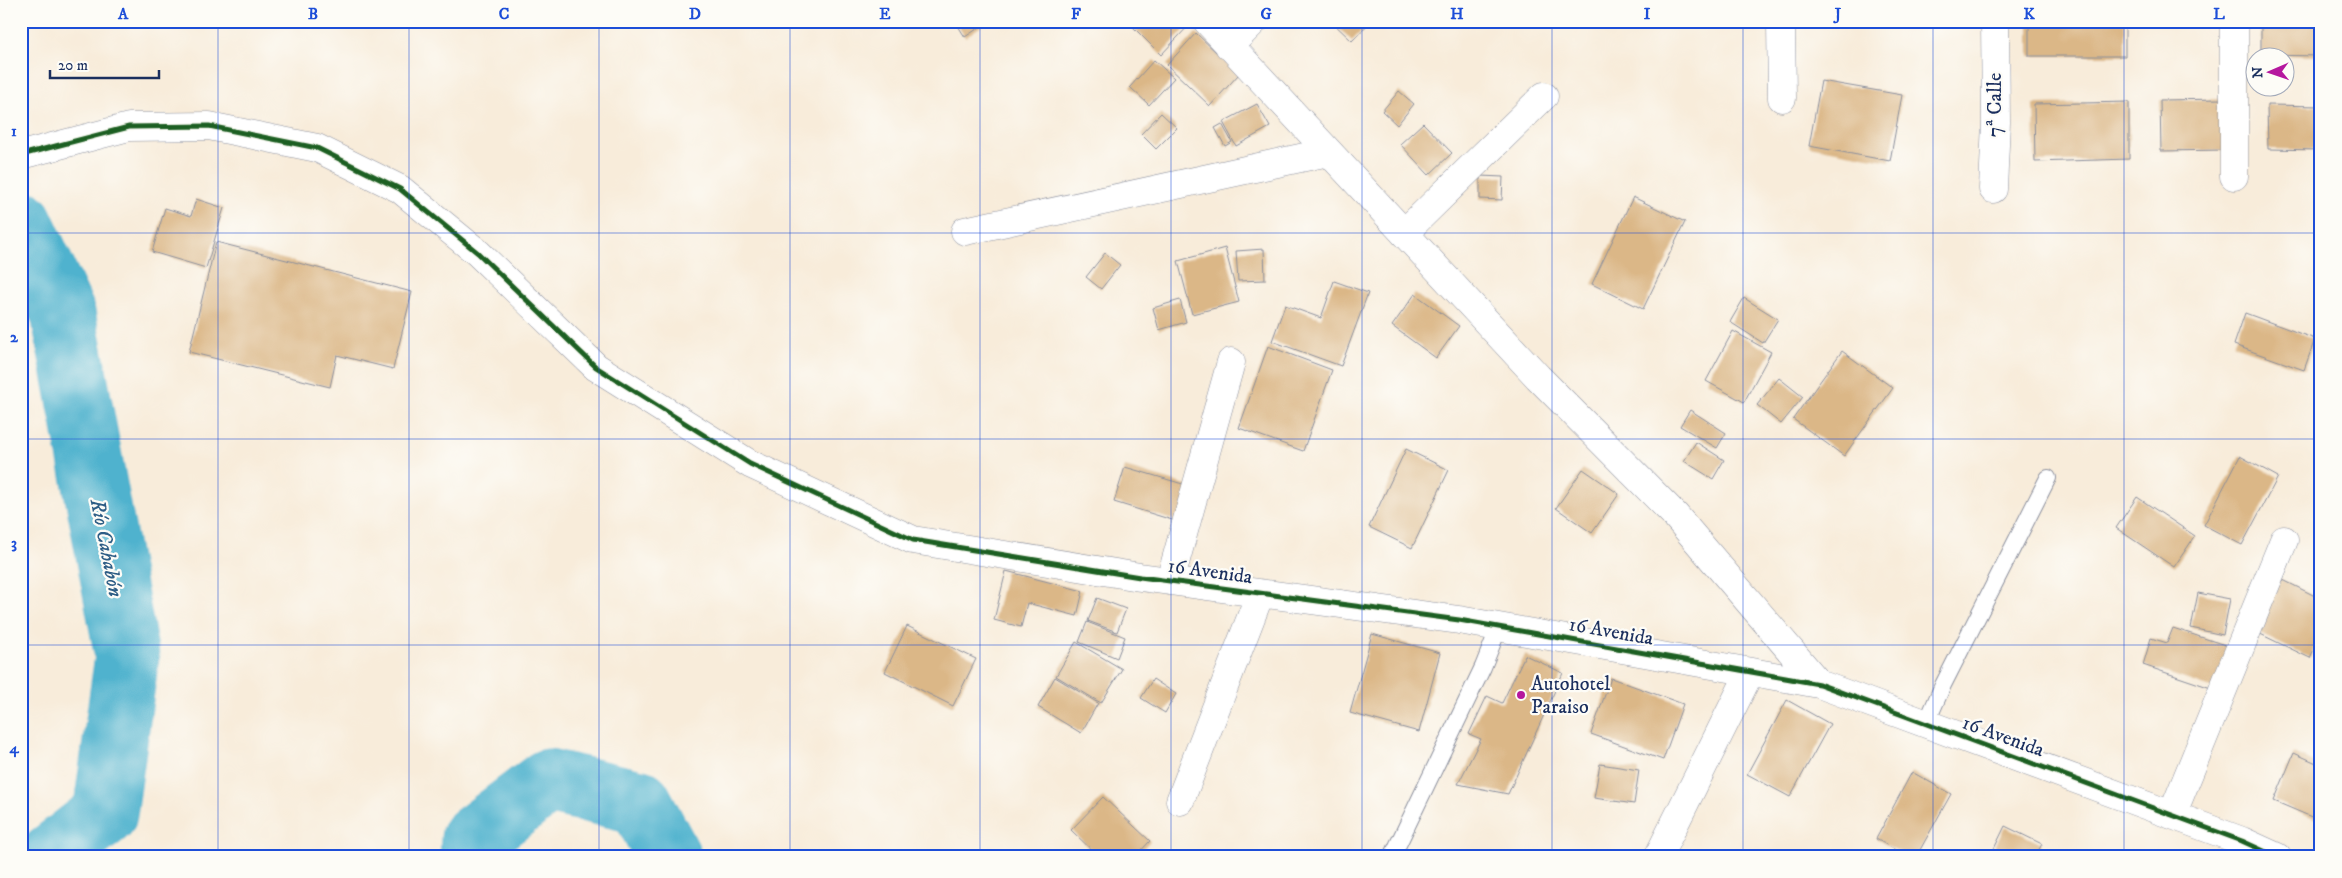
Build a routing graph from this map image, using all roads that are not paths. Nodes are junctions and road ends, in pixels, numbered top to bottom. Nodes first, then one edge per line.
1 (1207, 21) edge
2 (1254, 21) edge
3 (1781, 21) edge
4 (1996, 21) edge
5 (2234, 21) edge
6 (1229, 46) junction
7 (1544, 96) dead end
8 (1782, 98) dead end
9 (1328, 152) junction
10 (23, 154) edge
11 (2234, 176) dead end
12 (1993, 189) dead end
13 (965, 230) dead end
14 (1404, 233) junction
15 (1231, 362) dead end
16 (2048, 478) dead end
17 (2284, 540) dead end
18 (1170, 582) junction
19 (1260, 594) junction
20 (1500, 627) junction
21 (1750, 672) junction
22 (1819, 684) junction
23 (1926, 724) junction
24 (1180, 801) dead end
25 (2172, 815) junction
26 (1392, 857) edge
27 (1658, 857) edge
28 (2277, 857) edge

1 - 6 street
2 - 6 street
3 - 8 street
4 - 12 street, 7ª Calle
5 - 11 street
6 - 9 street
7 - 14 street
9 - 13 street
9 - 14 street
10 - 18 street, 16 Avenida
14 - 22 street
15 - 18 street
16 - 23 lane
17 - 25 street
18 - 19 street, 16 Avenida
19 - 20 street, 16 Avenida
19 - 24 street
20 - 21 street, 16 Avenida
20 - 26 lane
21 - 22 street, 16 Avenida
21 - 27 street
22 - 23 street, 16 Avenida
23 - 25 street, 16 Avenida
25 - 28 street, 16 Avenida

